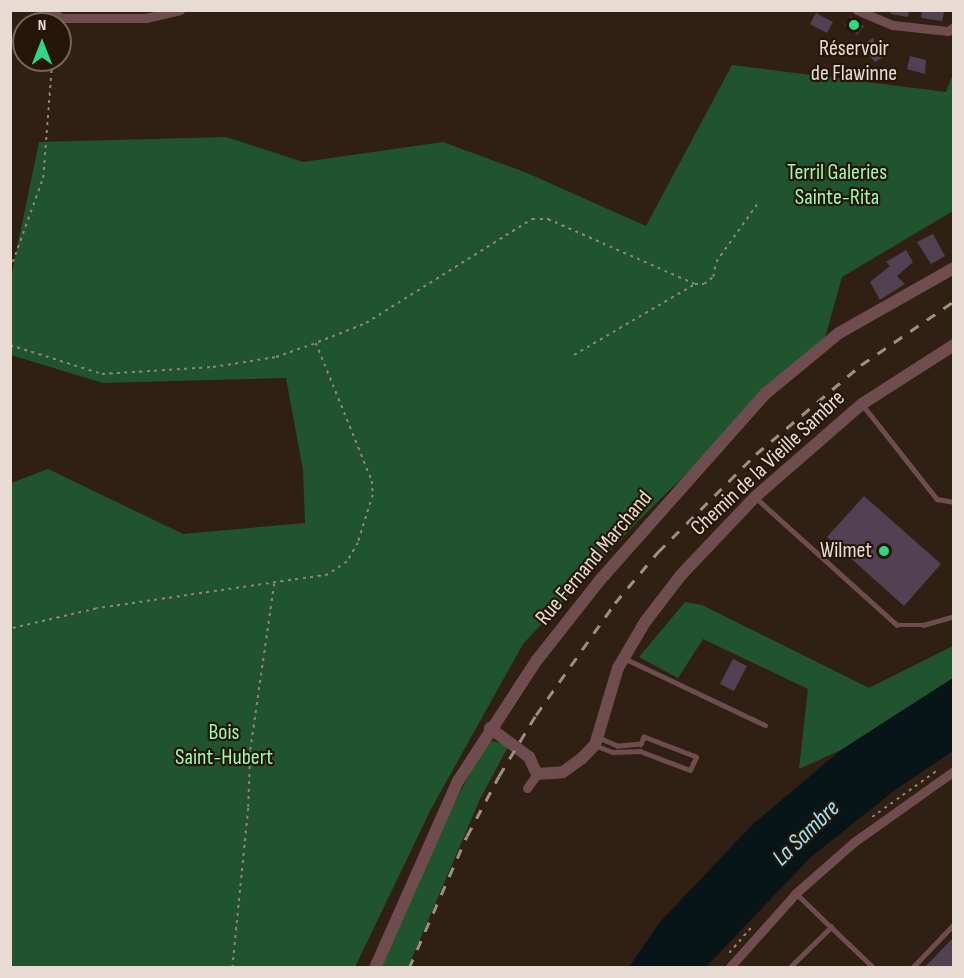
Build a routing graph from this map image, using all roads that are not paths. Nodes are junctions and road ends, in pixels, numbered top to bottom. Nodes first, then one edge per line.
1 (51, 10) edge
2 (180, 10) edge
3 (857, 10) edge
4 (954, 27) edge
5 (954, 268) edge
6 (954, 345) edge
7 (862, 404) junction
8 (755, 497) junction
9 (954, 502) edge
10 (954, 616) edge
11 (624, 658) junction
12 (765, 725) dead end
13 (490, 728) junction
14 (596, 741) junction
15 (954, 771) edge
16 (537, 774) junction
17 (527, 788) dead end
18 (796, 893) junction
19 (954, 924) edge
20 (831, 927) junction
21 (375, 968) edge
22 (729, 968) edge
23 (789, 968) edge
24 (874, 968) edge
25 (912, 968) edge

1 - 2 street
3 - 4 street
5 - 13 street, Rue Fernand Marchand
6 - 7 street, Chemin de la Vieille Sambre
7 - 8 street, Chemin de la Vieille Sambre
7 - 9 lane
8 - 10 lane
8 - 11 street, Chemin de la Vieille Sambre
11 - 12 lane
11 - 14 street, Chemin de la Vieille Sambre
13 - 16 street
13 - 21 street, Rue Fernand Marchand
14 - 14 lane
14 - 16 street
15 - 18 street
16 - 17 street
18 - 20 lane
18 - 22 street
19 - 25 lane
20 - 23 lane
20 - 24 lane

